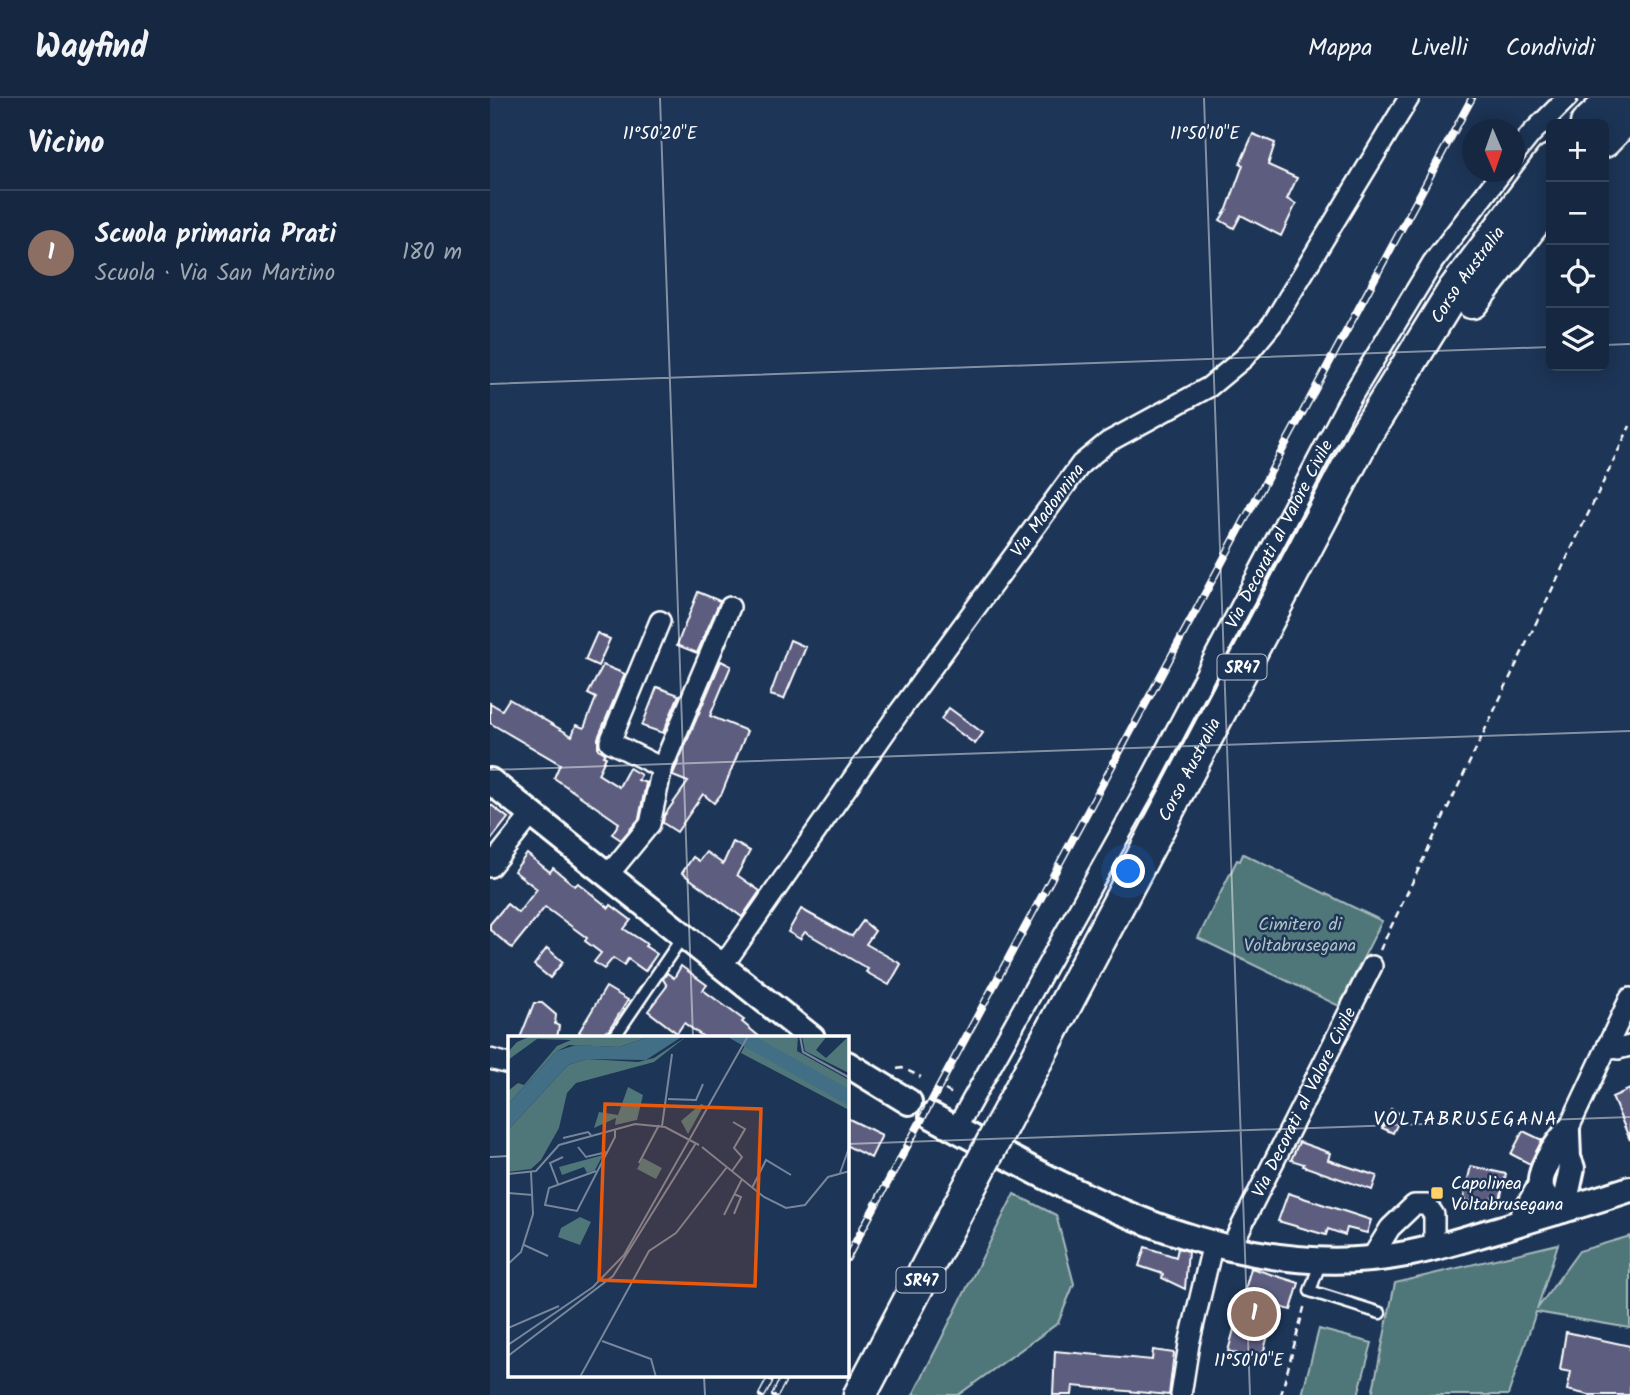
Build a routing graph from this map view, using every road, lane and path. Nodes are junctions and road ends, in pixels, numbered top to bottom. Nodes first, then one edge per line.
1 (1409, 98) edge
2 (1567, 98) edge
3 (1615, 98) edge
4 (1630, 114) edge
5 (1592, 119) edge
6 (1609, 136) edge
7 (1525, 141) edge
8 (1546, 168) edge
9 (1494, 182) edge
10 (1546, 206) edge
11 (1630, 426) edge
12 (730, 607) dead end
13 (660, 621) dead end
14 (662, 768) junction
15 (490, 781) edge
16 (533, 813) junction
17 (490, 867) edge
18 (609, 874) junction
19 (683, 935) junction
20 (720, 964) junction
21 (1372, 966) joint
22 (1630, 998) edge
23 (616, 1036) edge
24 (810, 1036) edge
25 (1608, 1044) junction
26 (1630, 1046) edge
27 (490, 1059) edge
28 (508, 1064) edge
29 (849, 1065) edge
30 (909, 1102) dead end
31 (932, 1116) dead end
32 (956, 1129) junction
33 (1011, 1129) junction
34 (1567, 1132) junction
35 (1572, 1168) junction
36 (990, 1169) junction
37 (1542, 1178) junction
38 (1623, 1191) edge
39 (1560, 1211) junction
40 (1516, 1224) junction
41 (1223, 1246) junction
42 (1434, 1248) junction
43 (1371, 1259) junction
44 (1321, 1260) junction
45 (1310, 1291) junction
46 (1380, 1313) dead end
47 (860, 1395) edge
48 (884, 1395) edge
49 (1181, 1395) edge
50 (1281, 1395) edge

1 - 20 street, Via Madonnina
2 - 7 street
3 - 5 highway
4 - 6 highway
8 - 33 highway, Corso Australia / SR47
9 - 32 street, Via Decorati al Valore Civile
10 - 33 highway, Corso Australia / SR47
11 - 21 path
12 - 14 street
13 - 14 street
14 - 18 street
15 - 16 street
16 - 17 street
16 - 18 street
18 - 19 street
19 - 20 street
19 - 23 lane
20 - 24 street
21 - 41 street, Via Decorati al Valore Civile
22 - 25 street
25 - 26 street
25 - 34 street
27 - 28 street
29 - 30 street
31 - 32 street
32 - 41 street
33 - 36 highway, Corso Australia / SR47, bridge
34 - 35 street
34 - 37 street
35 - 38 street
35 - 39 street
36 - 47 highway, Corso Australia / SR47
36 - 48 highway, Corso Australia / SR47
37 - 39 street
37 - 40 street
38 - 39 street
39 - 40 street
40 - 42 street
41 - 44 street
41 - 49 street, Via Decorati al Valore Civile
42 - 43 street
42 - 43 street
43 - 44 street
44 - 45 lane
45 - 46 lane
45 - 50 path

